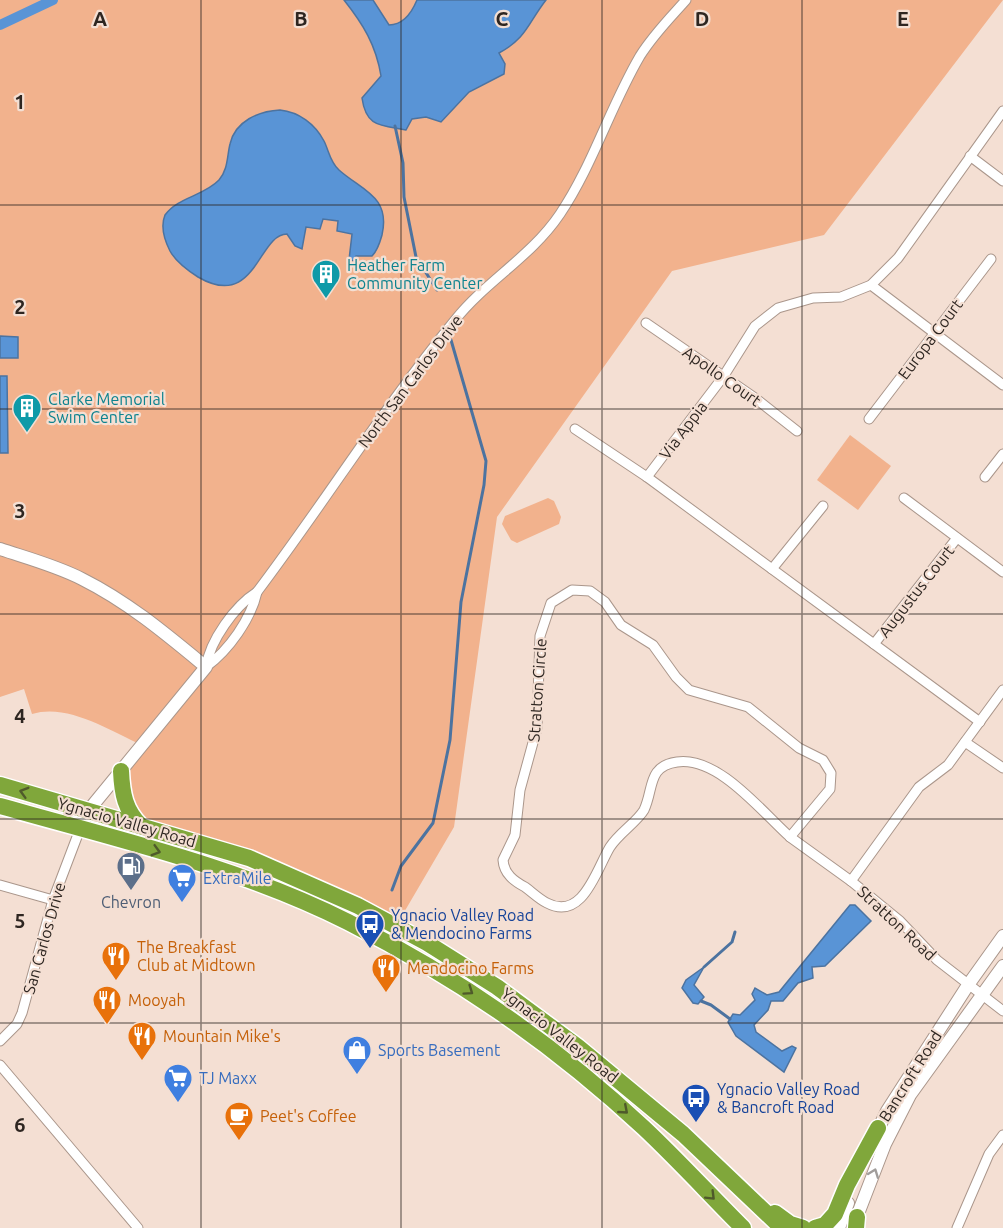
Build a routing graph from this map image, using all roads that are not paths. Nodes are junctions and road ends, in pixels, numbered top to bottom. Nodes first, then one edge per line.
1 (686, 0) edge
2 (1003, 111) edge
3 (970, 156) junction
4 (1003, 181) edge
5 (991, 259) dead end
6 (871, 285) junction
7 (646, 323) dead end
8 (934, 333) junction
9 (723, 377) junction
10 (1003, 385) edge
11 (869, 419) dead end
12 (575, 429) dead end
13 (797, 431) dead end
14 (1003, 454) edge
15 (647, 477) junction
16 (985, 477) dead end
17 (904, 498) dead end
18 (823, 506) dead end
19 (957, 538) junction
20 (0, 549) edge
21 (772, 569) junction
22 (1003, 572) edge
23 (874, 644) junction
24 (206, 667) junction
25 (1003, 690) edge
26 (980, 722) junction
27 (965, 742) junction
28 (1003, 768) edge
29 (121, 771) junction
30 (0, 785) edge
31 (0, 806) edge
32 (88, 811) junction
33 (141, 826) junction
34 (80, 828) junction
35 (790, 837) junction
36 (851, 881) junction
37 (0, 885) edge
38 (288, 896) junction
39 (53, 900) junction
40 (353, 904) junction
41 (1003, 936) edge
42 (1003, 966) edge
43 (968, 985) junction
44 (982, 995) junction
45 (1003, 1011) edge
46 (0, 1041) edge
47 (0, 1065) edge
48 (878, 1128) junction
49 (1003, 1135) edge
50 (732, 1180) junction
51 (855, 1224) edge
52 (138, 1228) edge
53 (743, 1228) edge
54 (782, 1228) edge
55 (803, 1228) edge
56 (814, 1228) edge
57 (839, 1228) edge
58 (957, 1228) edge

1 - 24 street, North San Carlos Drive
2 - 3 street, Via Appia
3 - 4 street
3 - 6 street, Via Appia
5 - 8 street, Europa Court
6 - 8 street
6 - 9 street, Via Appia
7 - 9 street, Apollo Court
8 - 10 street
8 - 11 street, Europa Court
9 - 13 street, Apollo Court
9 - 15 street, Via Appia
12 - 15 street
14 - 16 street
15 - 21 street
17 - 19 street, Augustus Court
18 - 21 street
19 - 22 street, Augustus Court
19 - 23 street, Augustus Court
20 - 24 main road
21 - 23 street
23 - 26 street
24 - 29 main road, North San Carlos Drive
25 - 26 street
26 - 27 street
27 - 28 street
27 - 36 street
29 - 32 main road, North San Carlos Drive
29 - 33 highway
32 -> 30 highway, Ygnacio Valley Road
31 - 34 highway, Ygnacio Valley Road
32 - 33 highway, Ygnacio Valley Road
32 - 34 main road, North San Carlos Drive
33 - 40 highway, Ygnacio Valley Road
34 -> 38 highway, Ygnacio Valley Road
34 - 39 street, San Carlos Drive
35 - 35 street, Stratton Circle
35 - 36 street, Stratton Road
36 - 43 street, Stratton Road
37 - 39 street
38 - 40 highway
38 -> 53 highway, Ygnacio Valley Road
39 - 46 street, San Carlos Drive
40 - 50 highway, Ygnacio Valley Road
41 - 43 main road, Bancroft Road
42 - 44 main road, Bancroft Road
43 - 44 street, Stratton Road
43 - 48 main road, Bancroft Road
44 - 45 street, Stratton Road
51 -> 44 main road, Bancroft Road
47 - 52 street
48 - 56 highway
48 - 57 main road, Bancroft Road
49 - 58 street
50 - 54 highway, Ygnacio Valley Road
50 - 55 highway

